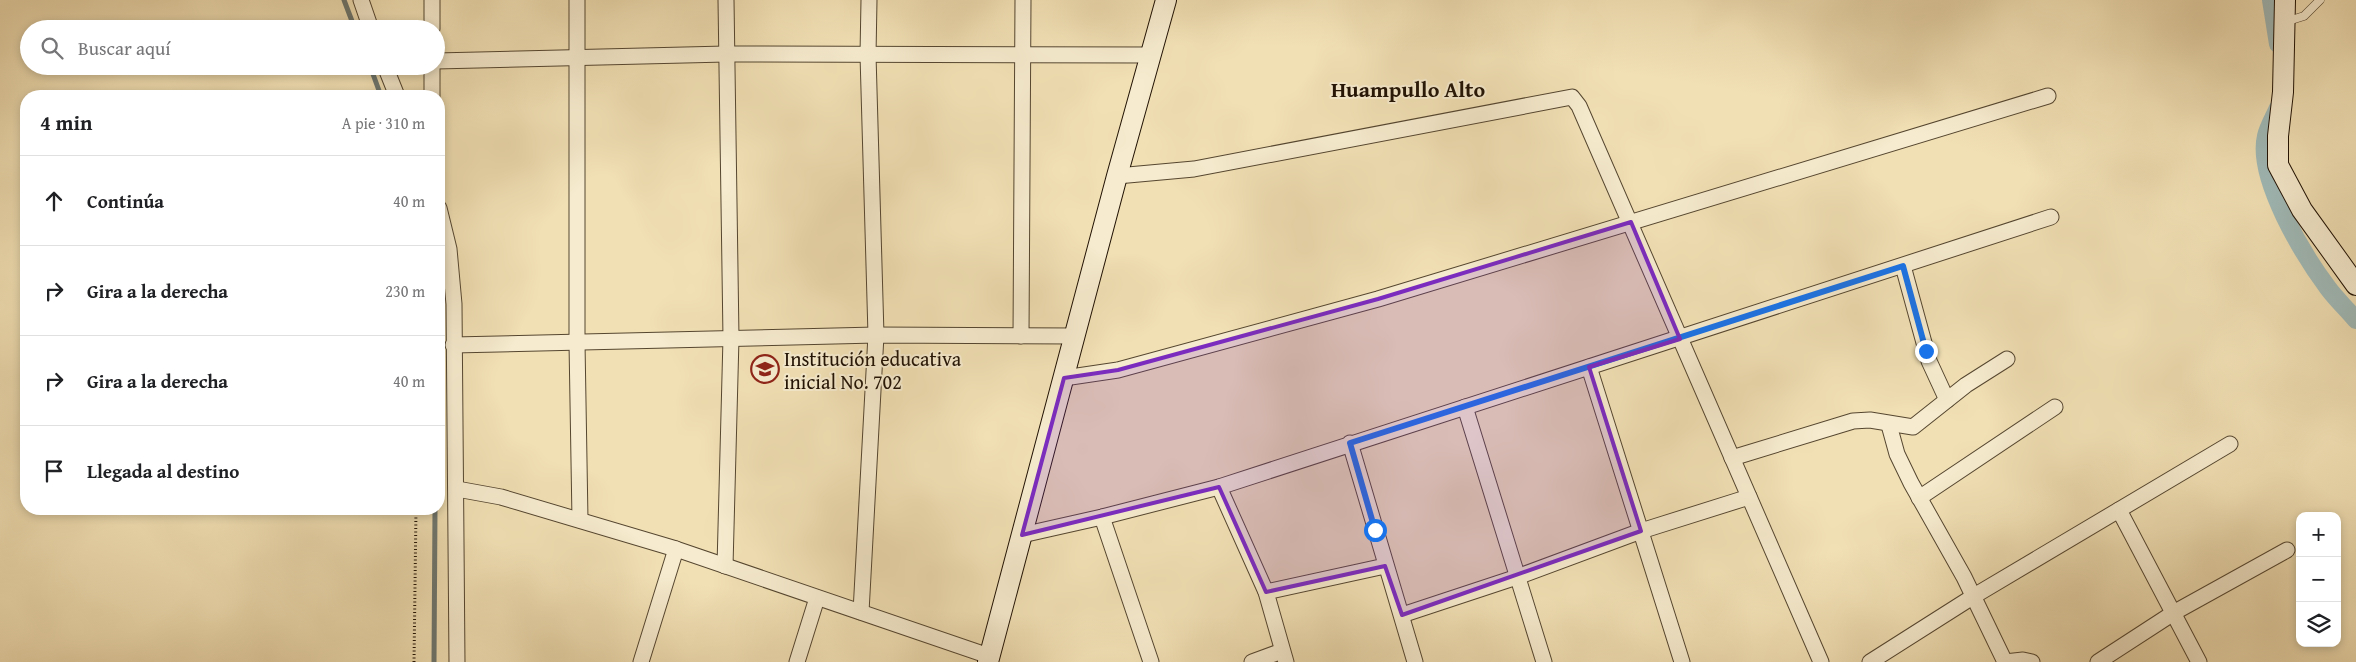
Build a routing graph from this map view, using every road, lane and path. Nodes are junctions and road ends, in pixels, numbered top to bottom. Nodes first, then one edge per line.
1 (361, 0) edge
2 (432, 0) edge
3 (577, 0) edge
4 (726, 0) edge
5 (870, 0) edge
6 (1023, 0) edge
7 (1166, 0) edge
8 (2285, 0) edge
9 (2320, 0) edge
10 (368, 20) edge
11 (432, 20) edge
12 (2284, 22) junction
13 (726, 54) junction
14 (868, 55) junction
15 (1022, 55) junction
16 (1152, 55) junction
17 (577, 57) junction
18 (445, 61) edge
19 (389, 75) edge
20 (432, 75) edge
21 (395, 90) edge
22 (432, 90) edge
23 (2048, 96) dead end
24 (1117, 176) junction
25 (2051, 217) dead end
26 (1631, 222) junction
27 (445, 233) edge
28 (1903, 266) junction
29 (2356, 285) edge
30 (876, 335) junction
31 (1021, 336) junction
32 (1076, 336) junction
33 (731, 338) junction
34 (1680, 339) junction
35 (577, 343) junction
36 (453, 344) junction
37 (2007, 359) dead end
38 (1589, 367) junction
39 (1064, 378) junction
40 (1947, 400) junction
41 (1465, 407) junction
42 (2055, 407) dead end
43 (1889, 425) junction
44 (1350, 443) junction
45 (2230, 444) dead end
46 (1732, 458) junction
47 (1219, 487) junction
48 (457, 489) junction
49 (1749, 497) junction
50 (1919, 498) junction
51 (2120, 510) junction
52 (416, 515) edge
53 (1102, 517) junction
54 (580, 520) junction
55 (1641, 531) junction
56 (1022, 535) junction
57 (676, 549) junction
58 (2286, 550) dead end
59 (725, 566) junction
60 (1386, 566) junction
61 (1517, 577) junction
62 (1266, 592) junction
63 (1974, 596) junction
64 (817, 598) junction
65 (861, 612) junction
66 (2175, 612) junction
67 (1402, 615) junction
68 (1284, 656) edge
69 (988, 659) edge
70 (414, 662) edge
71 (457, 662) edge
72 (641, 662) edge
73 (796, 662) edge
74 (1151, 662) edge
75 (1252, 662) edge
76 (1415, 662) edge
77 (1544, 662) edge
78 (1682, 662) edge
79 (1821, 662) edge
80 (1870, 662) edge
81 (2005, 662) edge
82 (2032, 662) edge
83 (2098, 662) edge
84 (2199, 662) edge

1 - 10 street
2 - 11 street
3 - 17 street
4 - 13 street
5 - 14 street
6 - 15 street
7 - 16 main road
8 - 12 main road
9 - 12 lane
12 - 29 main road
13 - 14 street
13 - 17 street
13 - 33 street
14 - 15 street
14 - 30 street
15 - 16 street
15 - 31 street
16 - 24 main road
17 - 18 street
17 - 35 street
19 - 21 street
20 - 22 street
23 - 26 street
24 - 26 street
24 - 32 main road
25 - 28 street
26 - 34 street
26 - 39 street
27 - 36 street
28 - 34 street
28 - 40 street
30 - 31 street
30 - 33 street
30 - 65 street
31 - 32 street
32 - 39 main road
33 - 35 street
33 - 59 street
34 - 38 street
34 - 46 street
35 - 36 street
35 - 54 street
36 - 48 street
37 - 40 street
38 - 41 street
38 - 55 street
39 - 56 main road
40 - 43 street
41 - 44 street
41 - 61 street
42 - 50 street
43 - 46 street
43 - 50 street
44 - 47 street
44 - 60 street
45 - 51 street
46 - 49 street
47 - 53 street
47 - 62 street
48 - 54 street
48 - 71 street
49 - 55 street
49 - 79 street
50 - 63 street
51 - 63 street
51 - 66 street
52 - 70 path
53 - 56 street
53 - 74 street
54 - 57 street
55 - 61 street
55 - 78 street
56 - 69 main road
57 - 59 street
57 - 72 street
58 - 66 street
59 - 64 street
60 - 62 street
60 - 67 street
61 - 67 street
61 - 77 street
62 - 68 street
63 - 80 street
63 - 81 street
64 - 65 street
64 - 73 street
65 - 69 street
66 - 83 street
66 - 84 street
67 - 76 street
68 - 75 street
81 - 82 street

